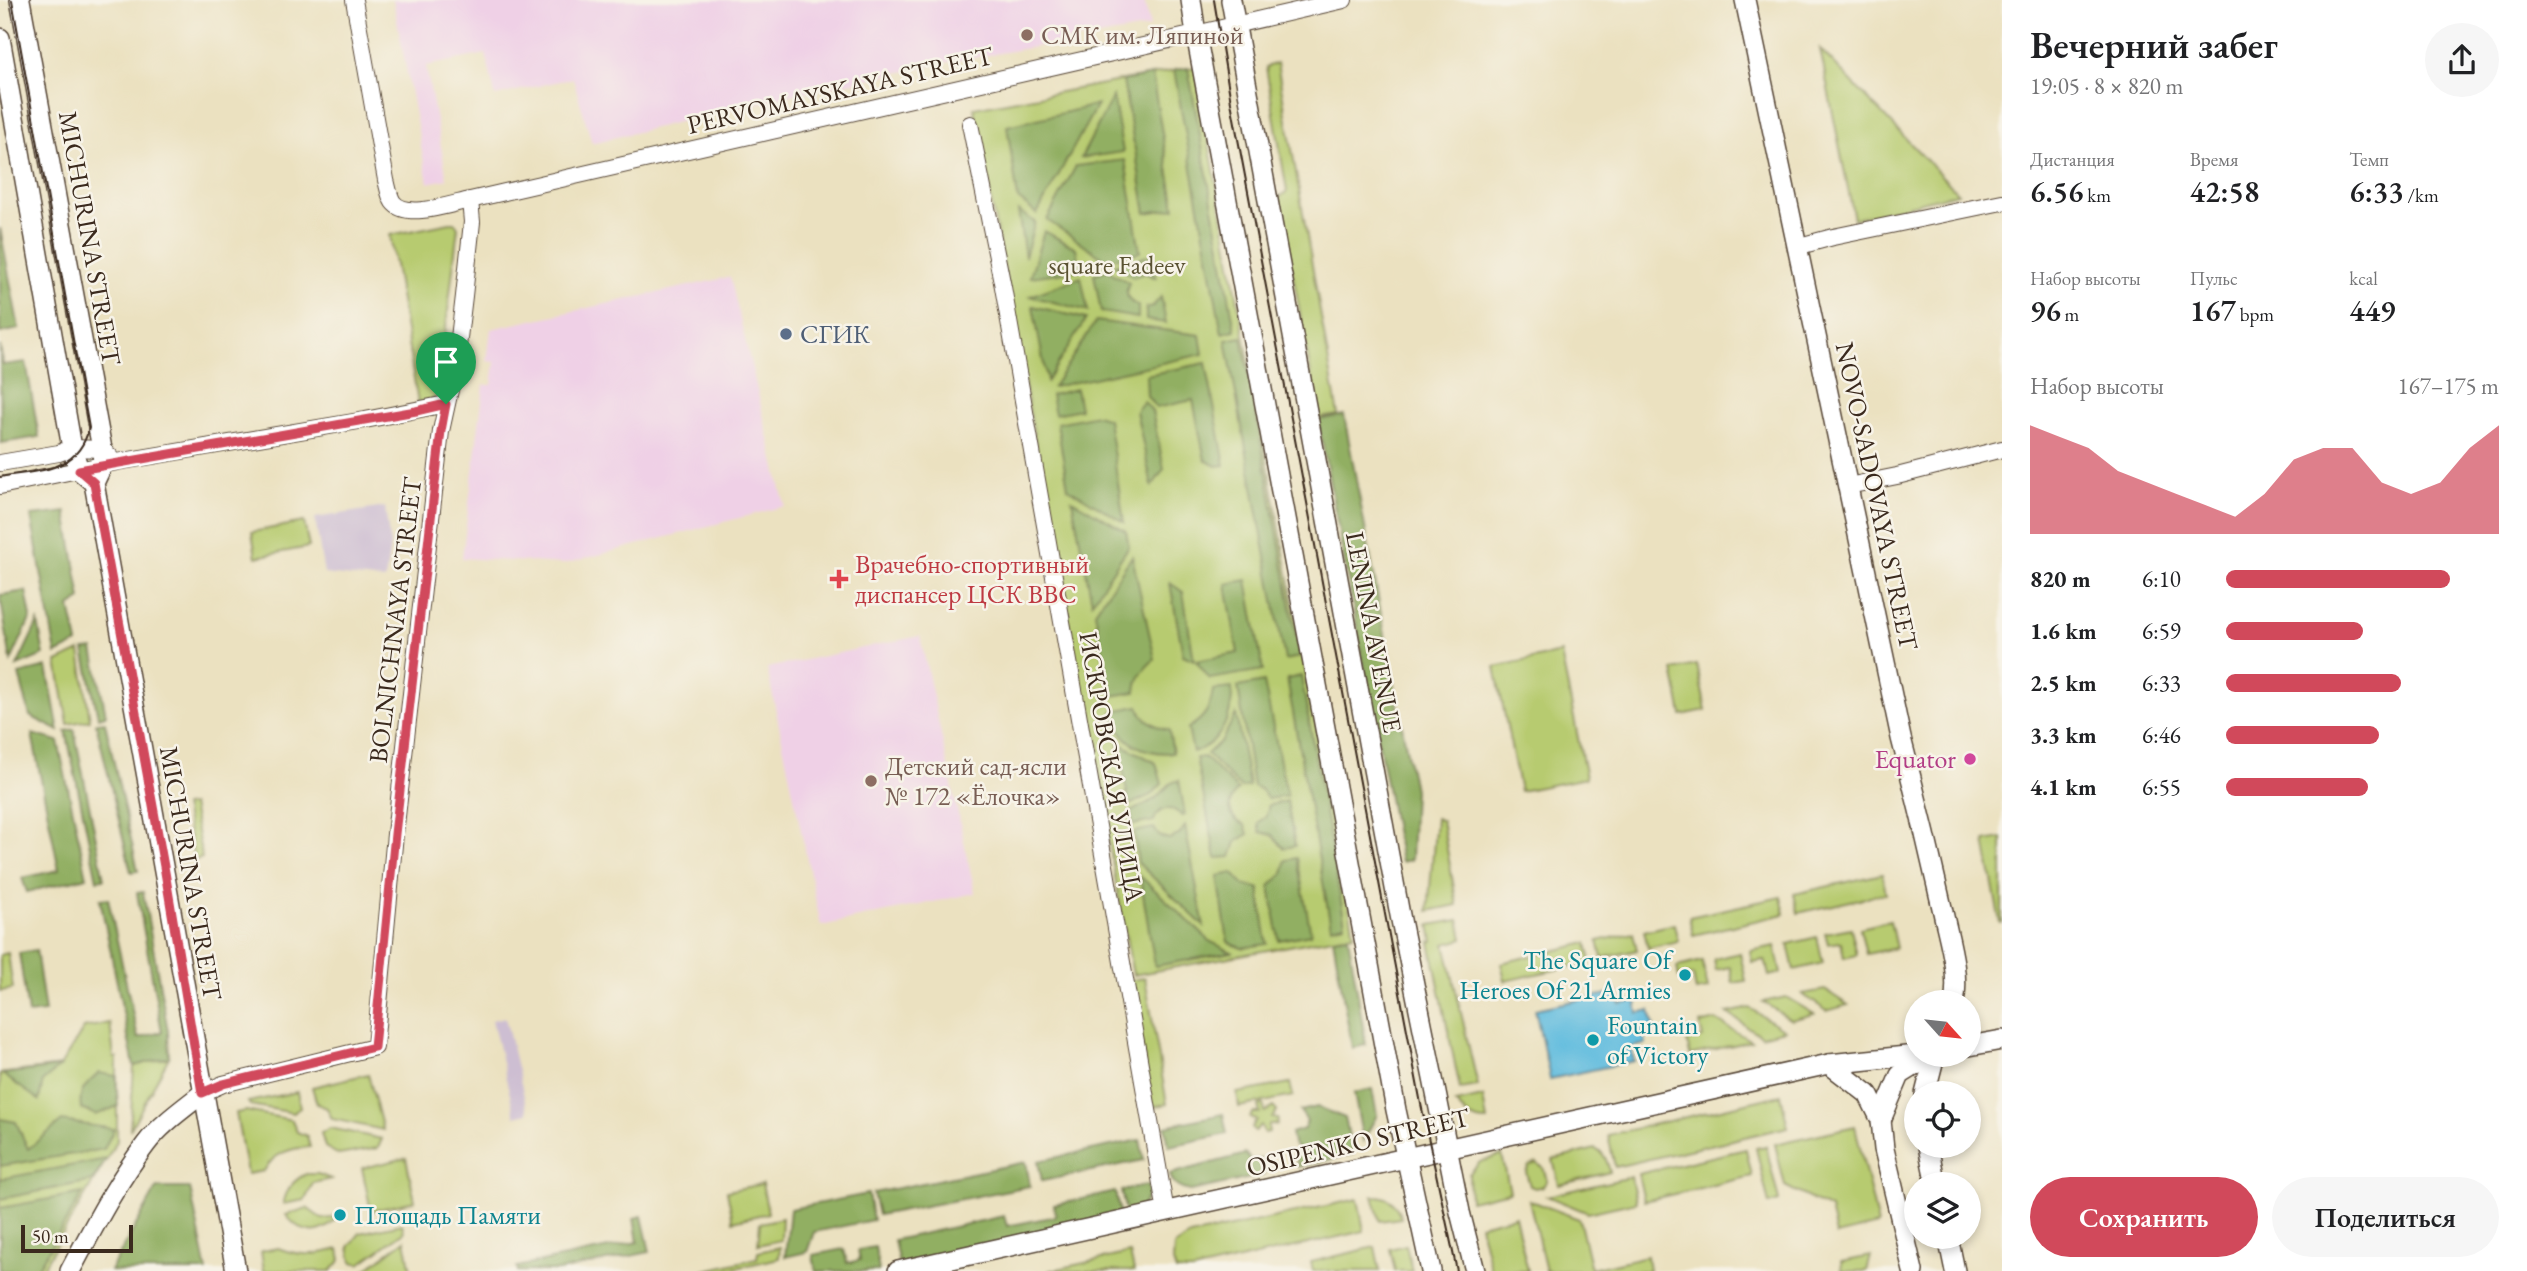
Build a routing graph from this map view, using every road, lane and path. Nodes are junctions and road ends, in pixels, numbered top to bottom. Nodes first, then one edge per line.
1 (20, 0) edge
2 (354, 0) edge
3 (1191, 0) edge
4 (1231, 0) edge
5 (1344, 0) edge
6 (1745, 0) edge
7 (1234, 26) junction
8 (1196, 34) junction
9 (0, 38) edge
10 (971, 124) dead end
11 (470, 200) junction
12 (2002, 202) edge
13 (1796, 247) junction
14 (446, 404) junction
15 (72, 448) junction
16 (2002, 449) edge
17 (107, 458) junction
18 (0, 463) edge
19 (79, 470) junction
20 (94, 483) junction
21 (0, 486) edge
22 (1848, 486) junction
23 (1957, 990) edge
24 (2002, 1040) edge
25 (1981, 1044) edge
26 (1904, 1056) edge
27 (1829, 1064) junction
28 (1912, 1068) edge
29 (202, 1093) junction
30 (1881, 1120) junction
31 (1448, 1149) junction
32 (1406, 1158) junction
33 (1166, 1212) junction
34 (1950, 1249) edge
35 (70, 1271) edge
36 (236, 1271) edge
37 (898, 1271) edge
38 (1431, 1271) edge
39 (1475, 1271) edge
40 (1913, 1271) edge
41 (1955, 1271) edge

1 - 17 main road, MICHURINA STREET
2 - 11 street, PERVOMAYSKAYA STREET
3 - 8 main road
4 - 7 main road, LENINA AVENUE
5 - 7 street, PERVOMAYSKAYA STREET
6 - 13 main road, NOVO-SADOVAYA STREET
7 - 8 street, PERVOMAYSKAYA STREET
7 - 31 main road, LENINA AVENUE
8 - 11 street, PERVOMAYSKAYA STREET
8 - 32 main road
9 - 15 main road, MICHURINA STREET
10 - 33 street, ИСКРОВСКАЯ УЛИЦА
11 - 14 street, BOLNICHNAYA STREET
12 - 13 street
13 - 22 main road, NOVO-SADOVAYA STREET
14 - 17 street
14 - 29 street, BOLNICHNAYA STREET
15 - 17 street
15 - 18 street
15 - 19 main road, MICHURINA STREET
16 - 22 street
17 - 19 street
17 - 20 main road
19 - 20 main road
19 - 21 street
20 - 29 main road, MICHURINA STREET
22 - 23 main road, NOVO-SADOVAYA STREET
24 - 25 main road
26 - 27 main road, OSIPENKO STREET
27 - 30 main road
27 - 31 main road, OSIPENKO STREET
28 - 30 main road
29 - 35 main road
29 - 36 main road, MICHURINA STREET
30 - 40 main road
31 - 32 main road, OSIPENKO STREET
31 - 39 main road, LENINA AVENUE
32 - 33 main road, OSIPENKO STREET
32 - 38 main road
33 - 37 main road, OSIPENKO STREET
34 - 41 main road

